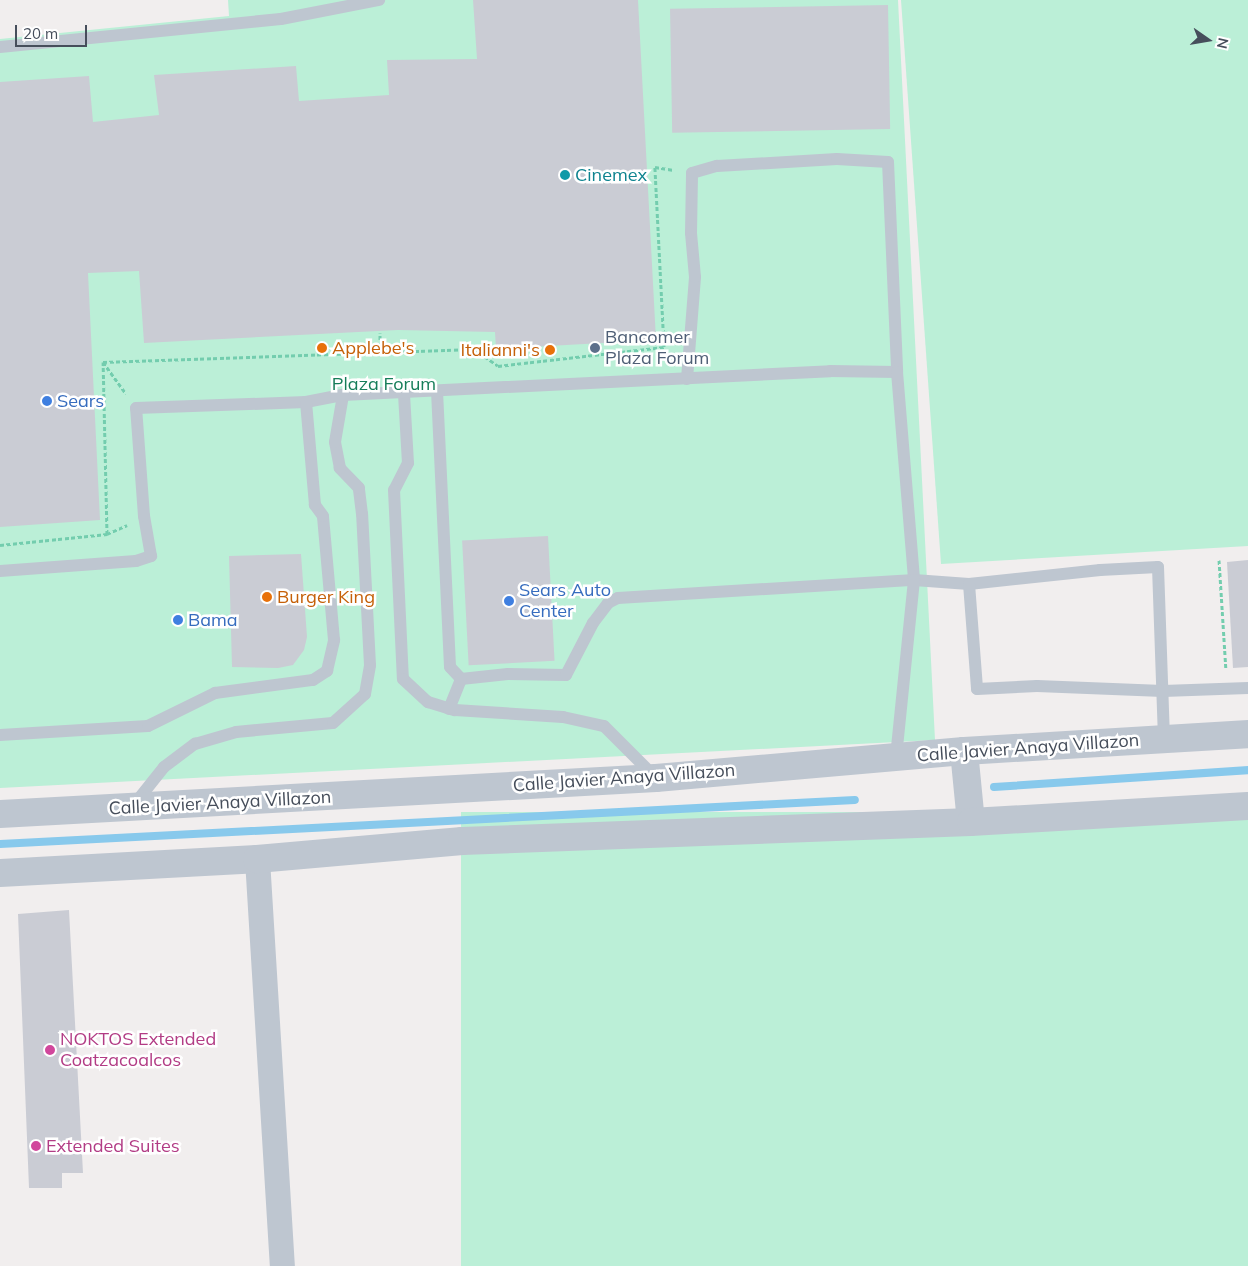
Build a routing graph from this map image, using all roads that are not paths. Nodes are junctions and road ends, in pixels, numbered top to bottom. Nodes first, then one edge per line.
1 (379, 0) edge
2 (0, 47) edge
3 (897, 372) junction
4 (687, 379) junction
5 (437, 391) junction
6 (404, 394) junction
7 (343, 395) junction
8 (306, 402) junction
9 (0, 571) edge
10 (914, 580) junction
11 (969, 584) junction
12 (461, 678) junction
13 (1248, 688) edge
14 (1163, 691) junction
15 (449, 708) junction
16 (1248, 734) edge
17 (0, 735) edge
18 (1164, 739) junction
19 (964, 752) junction
20 (896, 757) junction
21 (656, 778) junction
22 (1248, 806) edge
23 (132, 808) junction
24 (0, 814) edge
25 (971, 822) junction
26 (257, 859) junction
27 (0, 873) edge
28 (282, 1266) edge

1 - 2 lane
3 - 4 lane
3 - 4 lane
3 - 10 lane
4 - 5 lane
5 - 6 lane
5 - 12 lane
6 - 7 lane
6 - 15 lane
7 - 8 lane
7 - 23 lane
8 - 9 lane
8 - 17 lane
10 - 11 lane
10 - 12 lane
10 - 20 lane
11 - 14 lane
11 - 14 lane
12 - 15 lane
13 - 14 lane
14 - 18 lane
15 - 21 lane
16 - 18 street, Calle Javier Anaya Villazon
18 - 19 street, Calle Javier Anaya Villazon
19 - 20 street, Calle Javier Anaya Villazon
19 - 25 street
20 - 21 street, Calle Javier Anaya Villazon
21 - 23 street, Calle Javier Anaya Villazon
22 - 25 street
23 - 24 street, Calle Javier Anaya Villazon
25 - 26 street
26 - 27 street
26 - 28 street

